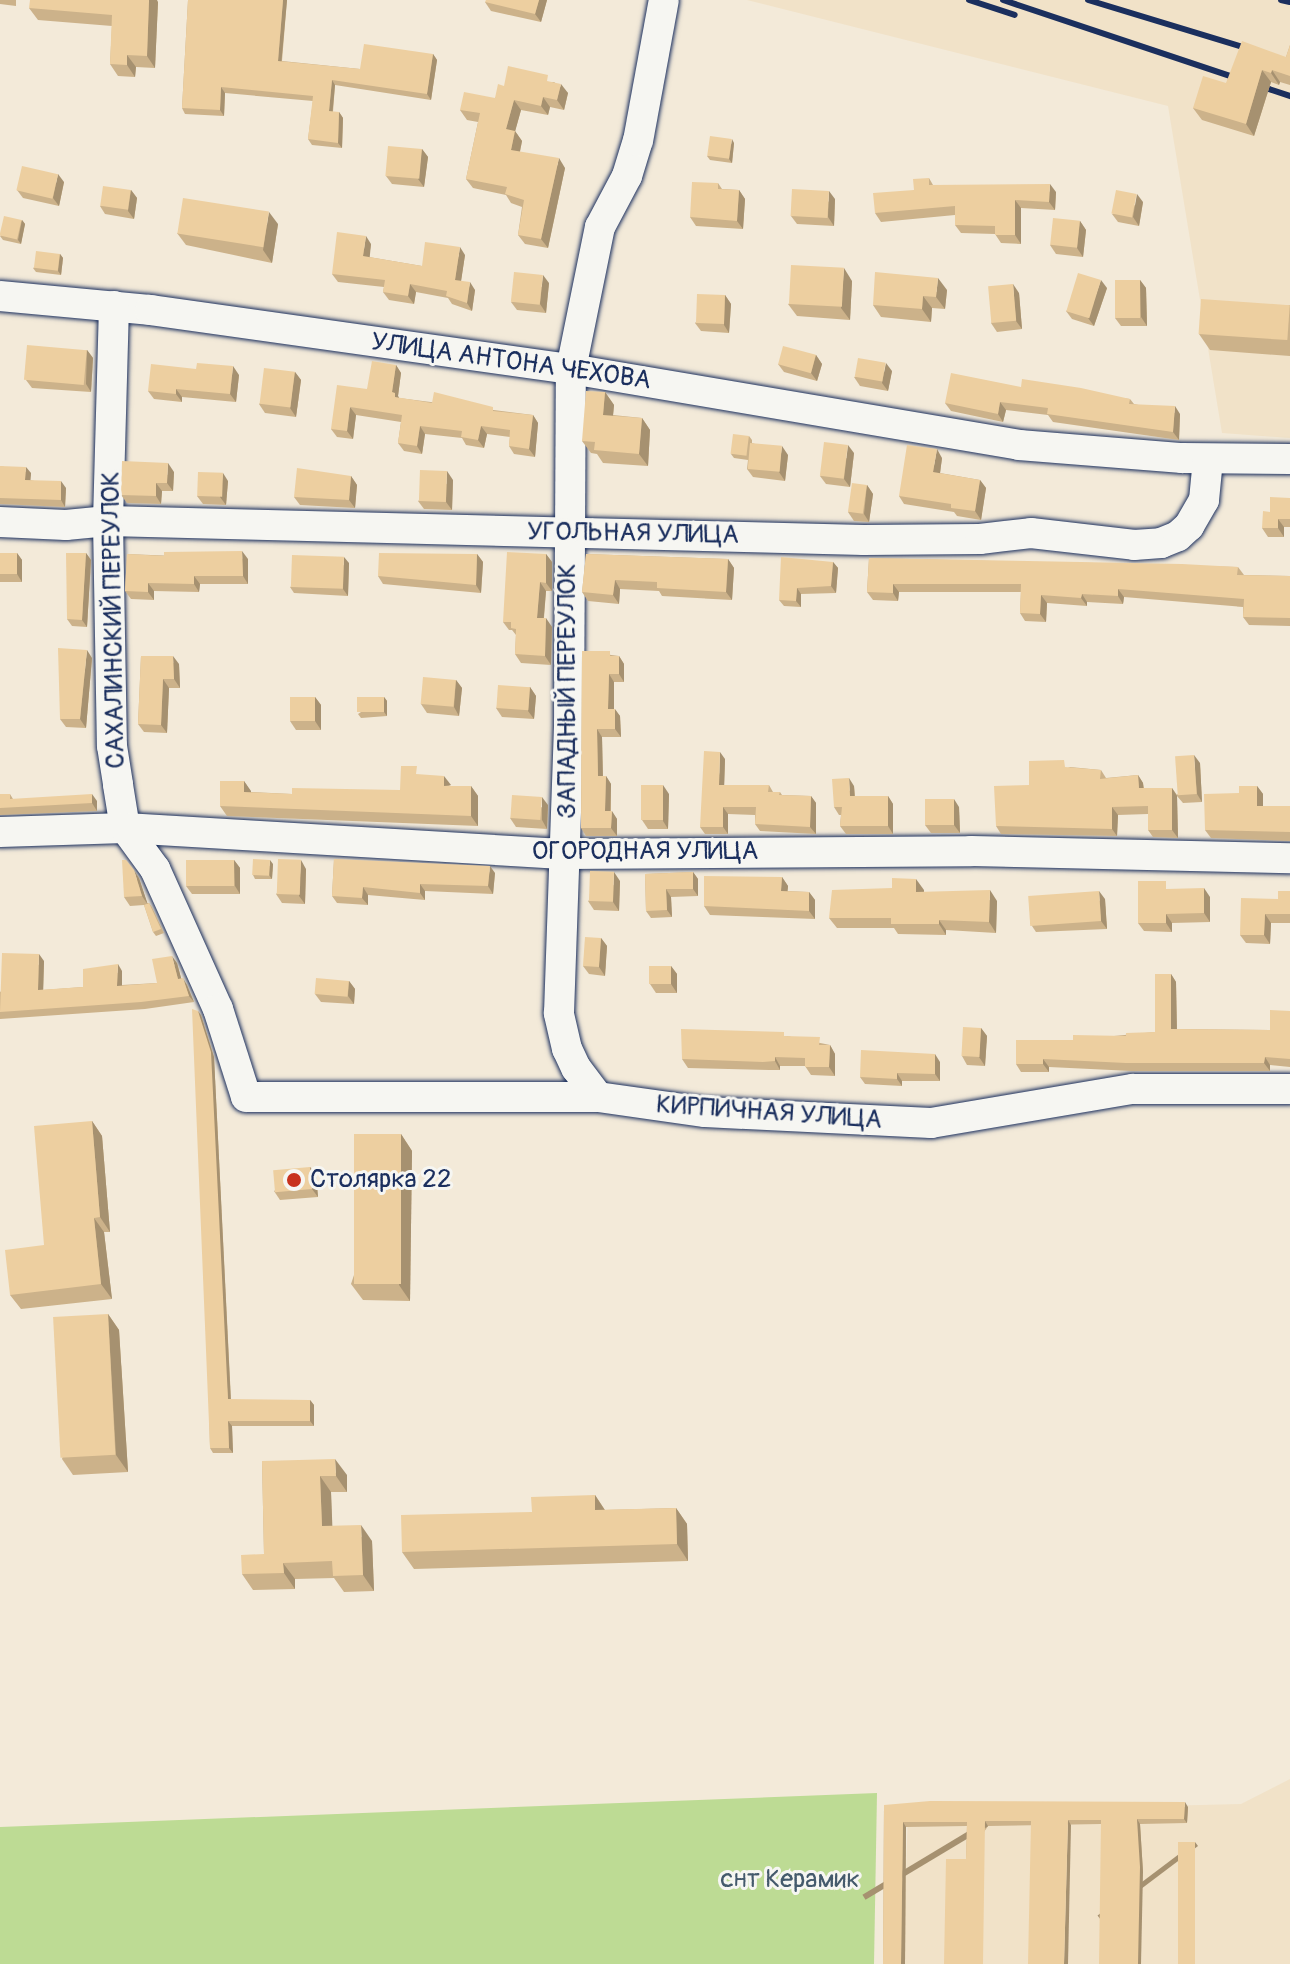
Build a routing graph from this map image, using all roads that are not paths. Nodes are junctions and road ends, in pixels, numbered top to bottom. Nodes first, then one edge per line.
1 (664, 0) edge
2 (0, 296) edge
3 (114, 306) junction
4 (571, 369) junction
5 (1208, 459) junction
6 (1290, 459) edge
7 (108, 521) junction
8 (0, 522) edge
9 (568, 533) junction
10 (125, 828) junction
11 (0, 832) edge
12 (566, 854) junction
13 (1290, 858) edge
14 (1290, 1089) edge
15 (246, 1097) joint
16 (598, 1097) junction

1 - 4 street, ЗАПАДНЫЙ ПЕРЕУЛОК
2 - 3 street, УЛИЦА АНТОНА ЧЕХОВА
3 - 4 street, УЛИЦА АНТОНА ЧЕХОВА
3 - 7 street, САХАЛИНСКИЙ ПЕРЕУЛОК
4 - 5 street, УЛИЦА АНТОНА ЧЕХОВА
4 - 9 street, ЗАПАДНЫЙ ПЕРЕУЛОК
5 - 6 street
5 - 9 street, УГОЛЬНАЯ УЛИЦА
7 - 8 street, УГОЛЬНАЯ УЛИЦА
7 - 9 street, УГОЛЬНАЯ УЛИЦА
7 - 10 street, САХАЛИНСКИЙ ПЕРЕУЛОК
9 - 12 street, ЗАПАДНЫЙ ПЕРЕУЛОК
10 - 11 street, ОГОРОДНАЯ УЛИЦА
10 - 12 street, ОГОРОДНАЯ УЛИЦА
10 - 15 street, САХАЛИНСКИЙ ПЕРЕУЛОК
12 - 13 street, ОГОРОДНАЯ УЛИЦА
12 - 16 street, ЗАПАДНЫЙ ПЕРЕУЛОК
14 - 16 street, КИРПИЧНАЯ УЛИЦА
15 - 16 street, КИРПИЧНАЯ УЛИЦА

